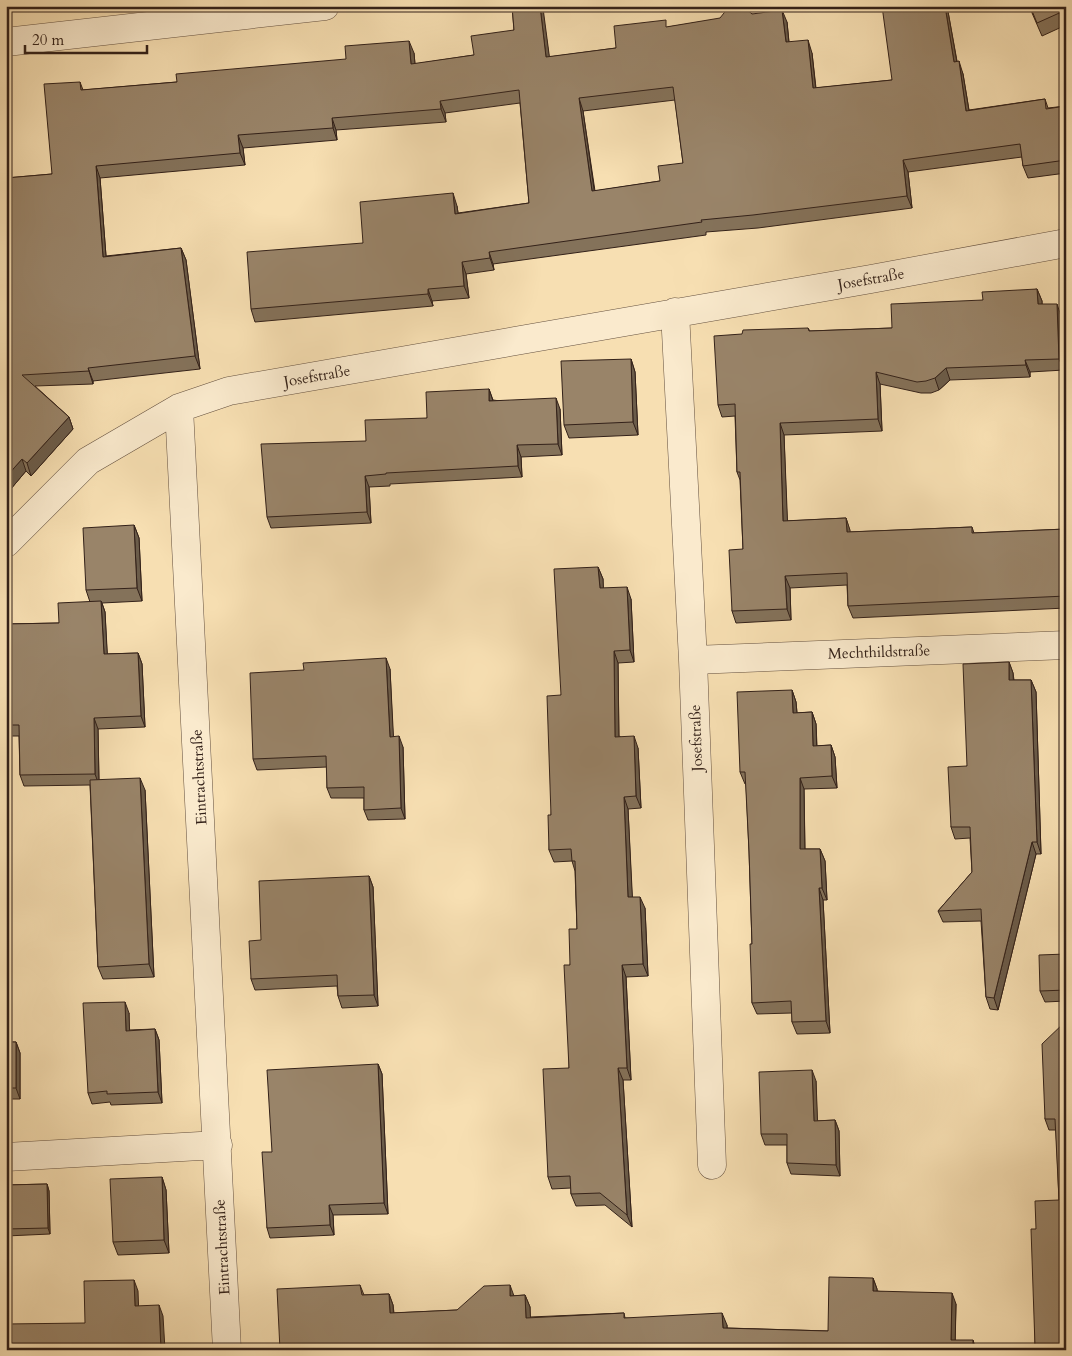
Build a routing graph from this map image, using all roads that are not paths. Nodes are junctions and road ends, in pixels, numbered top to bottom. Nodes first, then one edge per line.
1 (325, 6) edge
2 (6, 42) edge
3 (1066, 243) edge
4 (675, 312) junction
5 (179, 408) junction
6 (6, 543) edge
7 (1066, 645) edge
8 (693, 660) junction
9 (218, 1145) junction
10 (6, 1157) edge
11 (712, 1165) dead end
12 (227, 1350) edge

1 - 2 street
3 - 4 street, Josefstraße
4 - 5 street, Josefstraße
4 - 8 street, Josefstraße
5 - 6 street, Josefstraße
5 - 9 street, Eintrachtstraße
7 - 8 street, Mechthildstraße
8 - 11 street, Josefstraße
9 - 10 street
9 - 12 street, Eintrachtstraße

